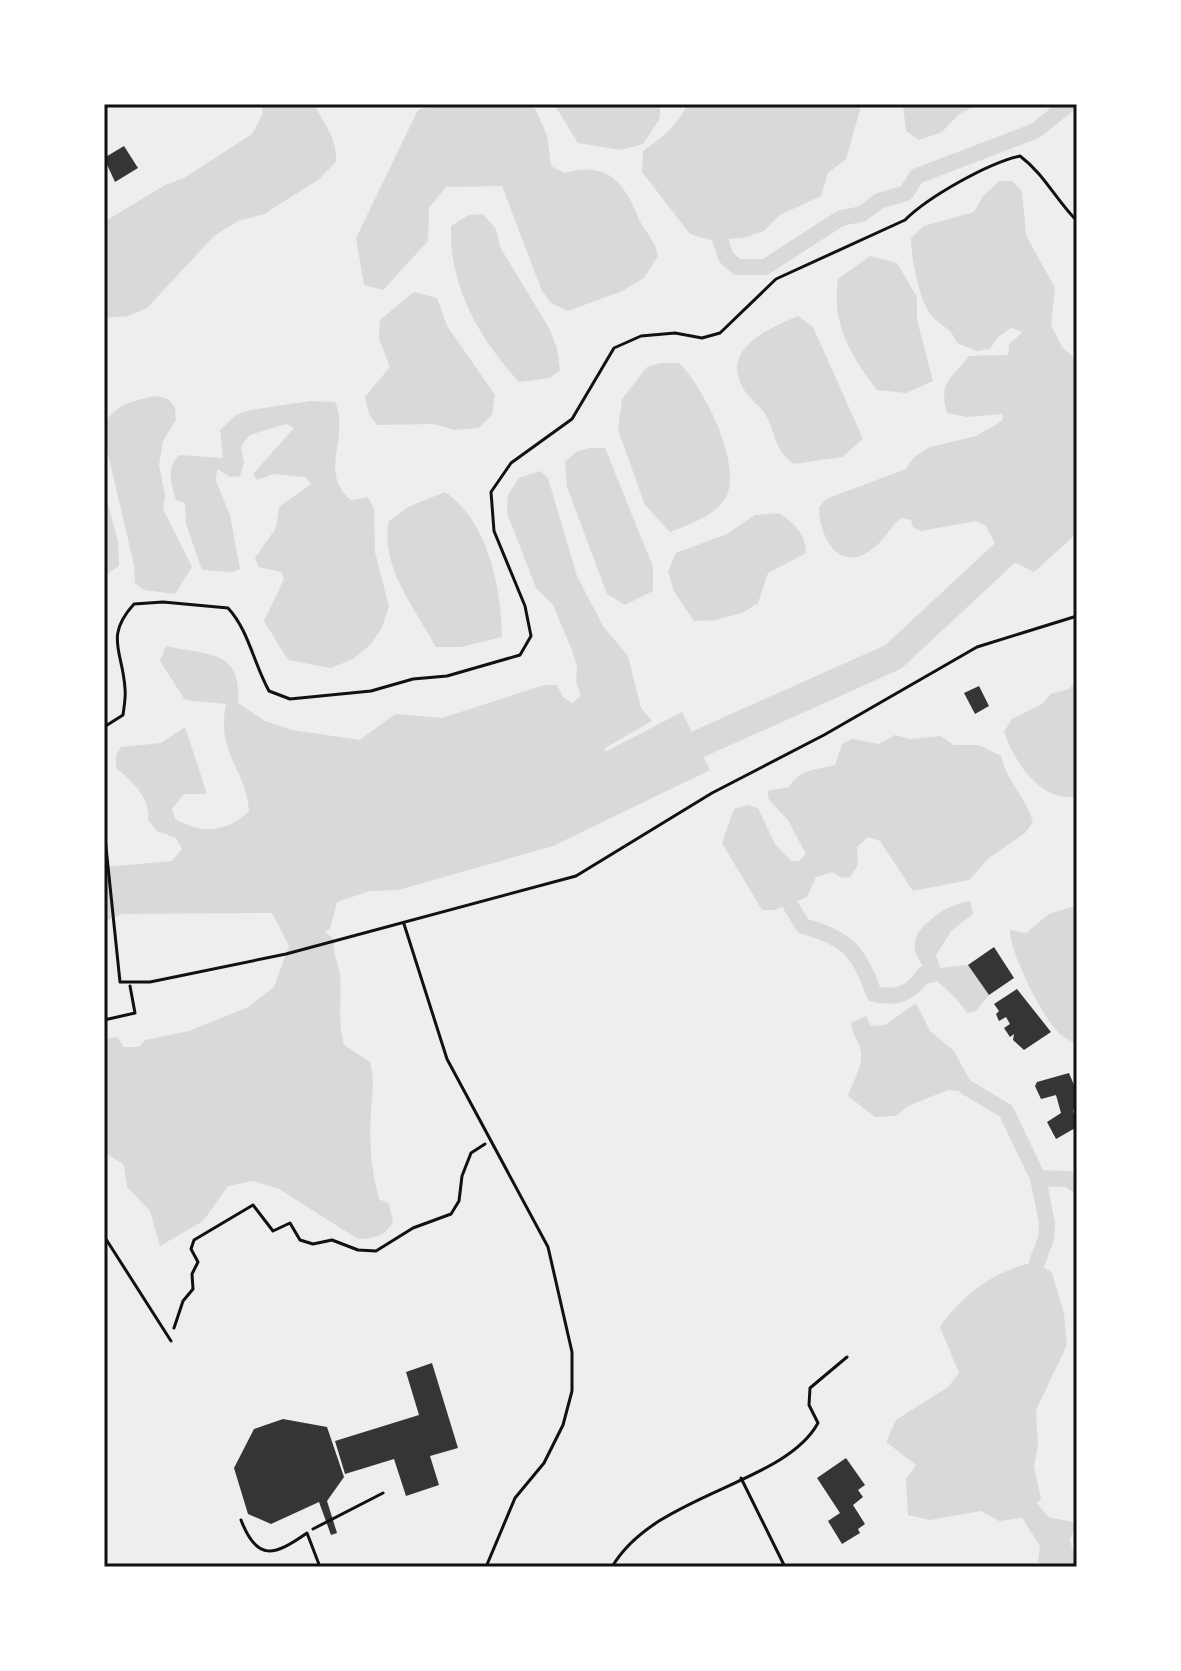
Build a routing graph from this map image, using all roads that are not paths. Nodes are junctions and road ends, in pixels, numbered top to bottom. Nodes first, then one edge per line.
1 (1077, 616) edge
2 (104, 828) edge
3 (404, 922) junction
4 (130, 984) junction
5 (104, 1020) edge
6 (104, 1236) edge
7 (171, 1341) road end
8 (847, 1357) dead end
9 (741, 1478) junction
10 (241, 1520) dead end
11 (320, 1567) edge
12 (486, 1567) edge
13 (612, 1567) edge
14 (785, 1567) edge

1 - 3 lane
2 - 4 lane
3 - 4 lane
3 - 12 lane
4 - 5 lane
6 - 7 lane
8 - 9 lane
9 - 13 lane
9 - 14 lane
10 - 11 lane

